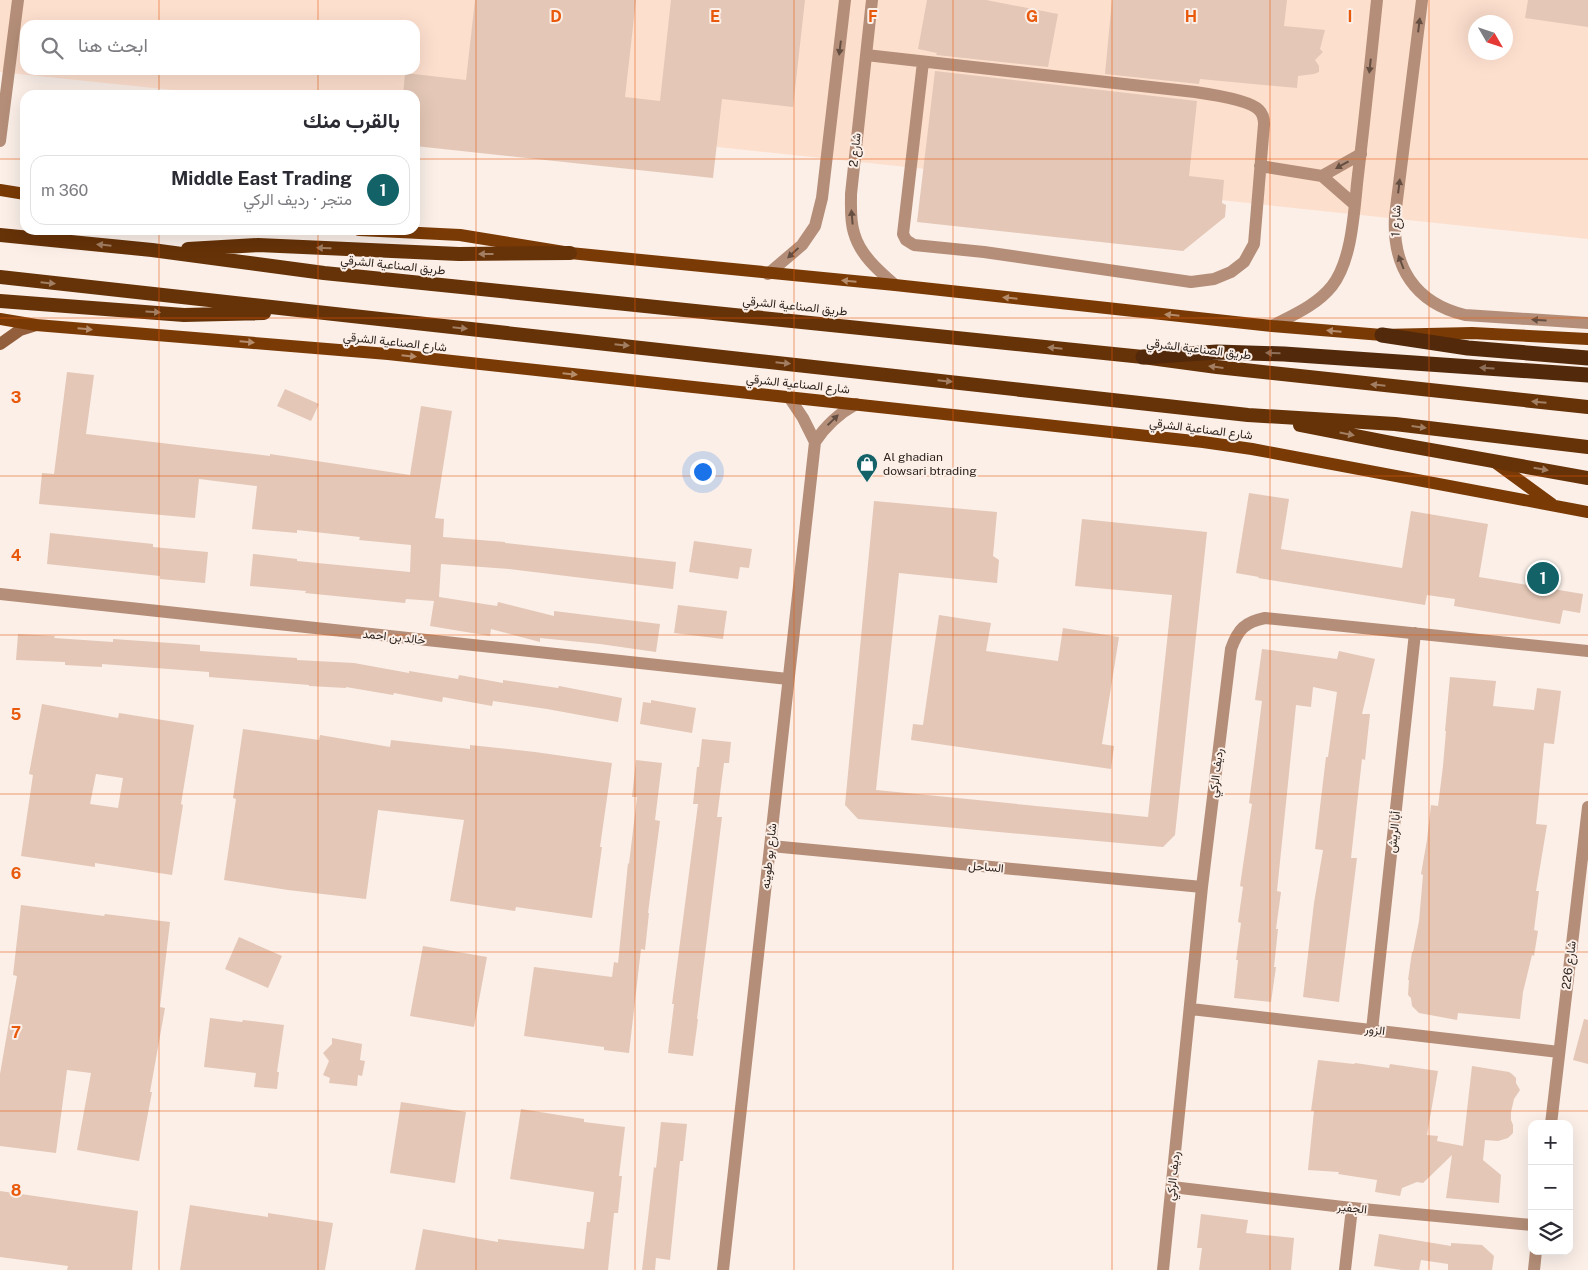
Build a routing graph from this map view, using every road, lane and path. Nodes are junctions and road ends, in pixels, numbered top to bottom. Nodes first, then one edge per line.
1 (18, 0) edge
2 (845, 0) edge
3 (872, 0) edge
4 (1377, 0) edge
5 (1422, 0) edge
6 (866, 56) junction
7 (923, 62) junction
8 (0, 141) edge
9 (1361, 154) junction
10 (1260, 166) junction
11 (1322, 176) junction
12 (0, 190) edge
13 (20, 193) edge
14 (1354, 204) junction
15 (420, 233) edge
16 (0, 235) edge
17 (152, 250) junction
18 (570, 254) junction
19 (768, 274) junction
20 (0, 277) edge
21 (895, 285) junction
22 (0, 301) edge
23 (325, 312) junction
24 (0, 319) edge
25 (1588, 323) edge
26 (36, 325) junction
27 (1272, 326) junction
28 (1382, 335) junction
29 (1588, 339) edge
30 (0, 344) edge
31 (1143, 357) junction
32 (1588, 358) edge
33 (1588, 376) edge
34 (788, 397) junction
35 (856, 404) junction
36 (1588, 406) edge
37 (1248, 415) junction
38 (815, 442) junction
39 (1588, 447) edge
40 (1493, 461) junction
41 (1588, 478) edge
42 (1555, 506) junction
43 (1588, 512) edge
44 (0, 594) edge
45 (1415, 633) junction
46 (1588, 652) edge
47 (788, 679) junction
48 (1588, 807) edge
49 (771, 846) junction
50 (1202, 887) junction
51 (1191, 1009) junction
52 (1372, 1030) junction
53 (1559, 1052) junction
54 (1550, 1120) edge
55 (1172, 1187) junction
56 (1352, 1208) junction
57 (1528, 1225) edge
58 (1536, 1255) edge
59 (723, 1270) edge
60 (1163, 1270) edge
61 (1345, 1270) edge
62 (1534, 1270) edge

1 - 8 street
2 -> 19 street
3 - 6 street, شارع 2
4 -> 9 street
25 -> 5 street, شارع 1
6 - 7 street
21 -> 6 street, شارع 2
7 - 10 street
7 - 10 street
9 -> 11 street
9 - 14 street
10 - 11 street
11 - 14 street
12 - 13 main road
14 - 27 street
15 - 18 main road
17 -> 16 highway, طريق الصناعية الشرقي
18 -> 17 highway
31 -> 17 highway, طريق الصناعية الشرقي
18 - 19 main road
21 -> 19 main road
20 -> 23 highway
27 -> 21 main road
22 -> 23 highway
23 -> 37 highway
24 - 26 main road, شارع الصناعية الشرقي
26 - 30 main road
26 -> 34 main road, شارع الصناعية الشرقي
28 -> 27 main road
28 - 29 main road
28 - 32 highway
33 -> 31 highway
36 -> 31 highway, طريق الصناعية الشرقي
34 - 35 main road, شارع الصناعية الشرقي
34 - 38 street
38 -> 35 street, شارع بو طوينه
35 - 42 main road, شارع الصناعية الشرقي
37 -> 39 highway
37 -> 40 highway
38 - 47 street, شارع بو طوينه
40 -> 41 highway
40 - 42 main road
42 - 43 main road, شارع الصناعية الشرقي
44 - 47 street, خالد بن احمد
45 - 46 street, رديف الركي
45 - 50 street, رديف الركي
45 - 52 street, أبا الريش
47 - 49 street, شارع بو طوينه
48 - 53 street, شارع 226
49 - 50 street, الساحل
49 - 59 street, شارع بو طوينه
50 - 51 street, رديف الركي
51 - 52 street, الزور
51 - 55 street, رديف الركي
52 - 53 street, الزور
53 - 54 street, شارع 226
55 - 56 street, الجفير
55 - 60 street, رديف الركي
56 - 57 street, الجفير
56 - 61 street
58 - 62 street

